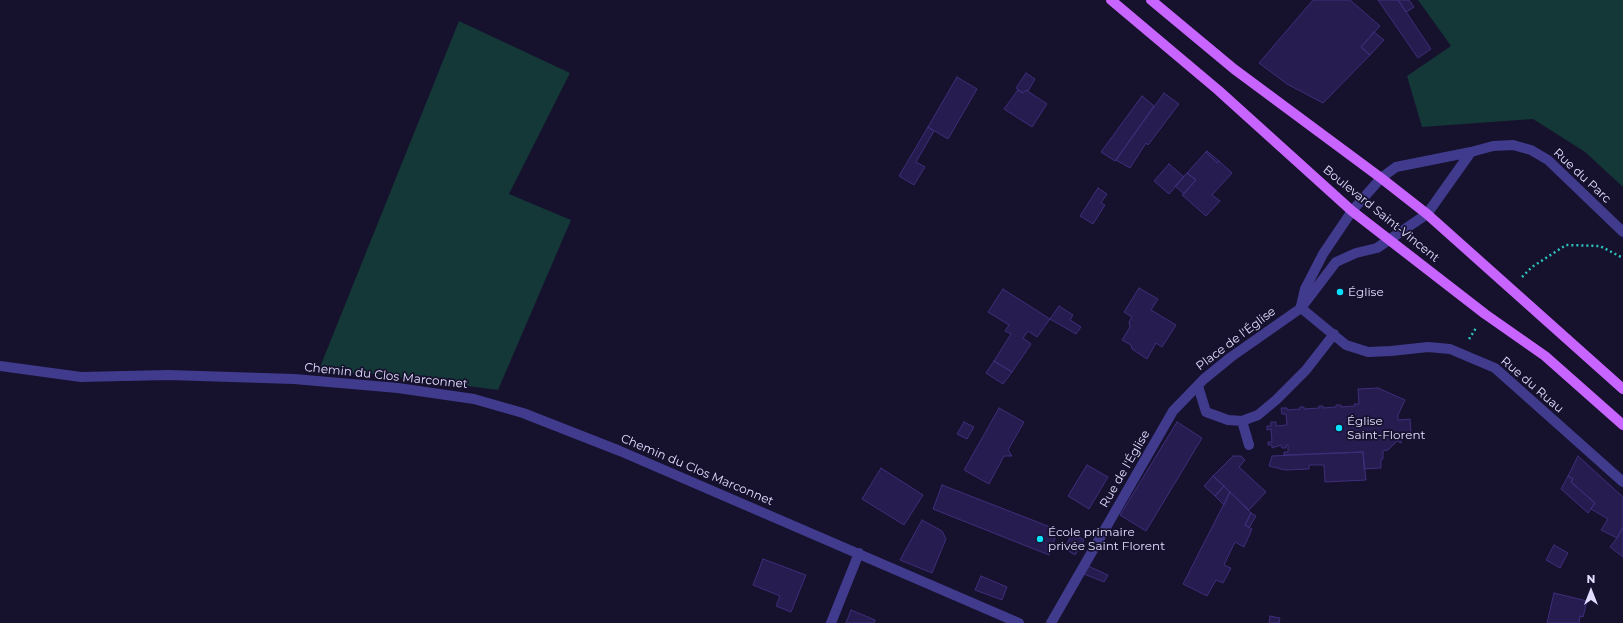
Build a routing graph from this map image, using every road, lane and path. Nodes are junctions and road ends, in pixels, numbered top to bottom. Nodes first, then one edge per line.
1 (1111, 0) edge
2 (1151, 0) edge
3 (1471, 152) junction
4 (1381, 178) junction
5 (1352, 211) junction
6 (1426, 214) junction
7 (1623, 232) edge
8 (1389, 239) junction
9 (1623, 258) edge
10 (1510, 290) junction
11 (1300, 308) junction
12 (1485, 314) junction
13 (1334, 334) junction
14 (1460, 353) junction
15 (0, 366) edge
16 (1198, 386) junction
17 (1623, 389) edge
18 (1173, 411) joint
19 (1242, 421) junction
20 (1623, 425) edge
21 (1250, 445) dead end
22 (1623, 482) edge
23 (859, 553) junction
24 (831, 623) edge
25 (1019, 623) edge
26 (1051, 623) edge

1 - 5 main road, Boulevard Saint-Vincent
2 - 4 main road
3 - 4 street, Rue du Parc
3 - 6 street
3 - 7 street, Rue du Parc
4 - 5 street, Rue du Parc
4 - 6 main road
5 - 8 main road, Boulevard Saint-Vincent
5 - 11 street
6 - 8 street, Place de l'Église
6 - 10 main road
8 - 11 street, Place de l'Église
8 - 12 main road, Boulevard Saint-Vincent
9 - 10 path
10 - 17 main road
11 - 13 street, Rue du Ruau
11 - 16 street, Place de l'Église
12 - 14 path
12 - 20 main road, Boulevard Saint-Vincent
13 - 14 street, Rue du Ruau
13 - 19 street
14 - 22 street, Rue du Ruau
15 - 23 street, Chemin du Clos Marconnet
16 - 18 street, Place de l'Église
16 - 19 street
18 - 26 street, Rue de l'Église
19 - 21 street
23 - 24 street
23 - 25 street, Chemin du Clos Marconnet

